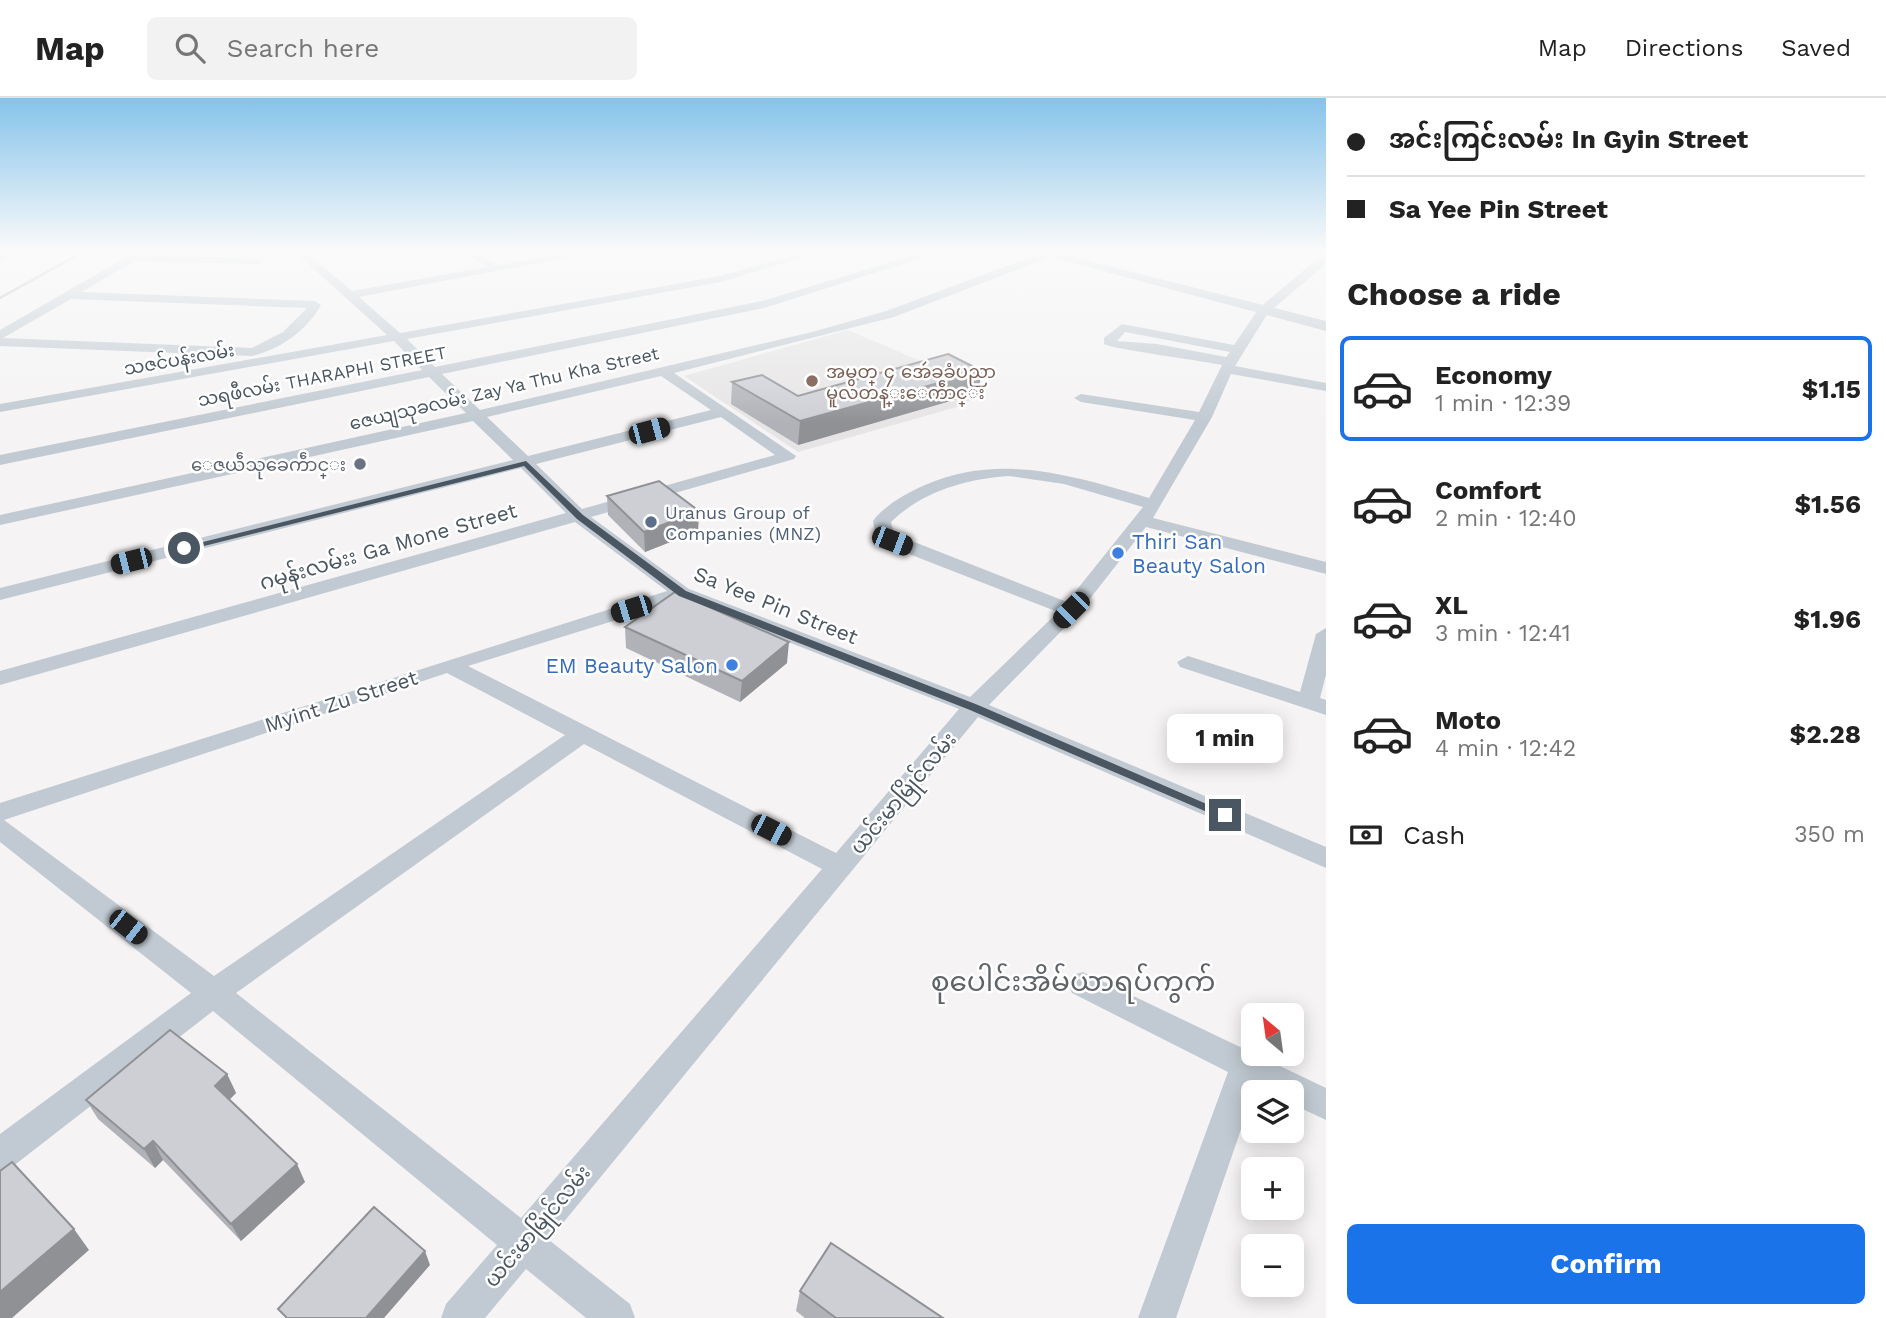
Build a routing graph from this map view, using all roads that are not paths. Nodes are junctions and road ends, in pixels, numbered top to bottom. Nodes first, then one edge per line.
1 (44, 309) edge
2 (311, 309) edge
3 (367, 309) edge
4 (557, 309) edge
5 (741, 309) edge
6 (903, 309) edge
7 (1255, 309) edge
8 (1265, 309) edge
9 (1263, 311) junction
10 (1326, 326) edge
11 (0, 335) edge
12 (398, 338) junction
13 (0, 342) edge
14 (1232, 360) junction
15 (663, 372) junction
16 (434, 374) junction
17 (1326, 387) edge
18 (1081, 398) dead end
19 (0, 408) edge
20 (723, 412) junction
21 (474, 416) junction
22 (1204, 417) junction
23 (0, 460) edge
24 (526, 464) junction
25 (1149, 513) junction
26 (580, 517) junction
27 (0, 520) edge
28 (1326, 568) edge
29 (682, 593) junction
30 (0, 594) edge
31 (1071, 610) junction
32 (1326, 634) edge
33 (1188, 662) dead end
34 (449, 666) junction
35 (0, 678) edge
36 (1317, 705) edge
37 (974, 707) junction
38 (584, 733) junction
39 (0, 812) edge
40 (0, 828) edge
41 (1326, 858) edge
42 (841, 867) junction
43 (1083, 984) dead end
44 (213, 993) junction
45 (1241, 1062) edge
46 (1247, 1066) edge
47 (1249, 1066) edge
48 (1326, 1104) edge
49 (0, 1155) edge
50 (522, 1244) junction
51 (460, 1318) edge
52 (616, 1318) edge
53 (1157, 1318) edge

1 - 11 street
2 - 13 street
3 - 12 street, Sa Yee Pin Street
4 - 12 street, သဇင်ပန်းလမ်း
5 - 16 street, သရဖီလမ်း THARAPHI STREET
6 - 15 street, ဇေယျသုခလမ်း Zay Ya Thu Kha Street
7 - 9 street
8 - 9 street, ယင်းမာမြိုင်လမ်း
9 - 10 street
9 - 14 street, ယင်းမာမြိုင်လမ်း
12 - 16 street, Sa Yee Pin Street
12 - 19 street, သဇင်ပန်းလမ်း
14 - 14 street
14 - 17 street
14 - 22 street, ယင်းမာမြိုင်လမ်း
15 - 20 street
15 - 21 street, ဇေယျသုခလမ်း Zay Ya Thu Kha Street
16 - 21 street, Sa Yee Pin Street
16 - 23 street, သရဖီလမ်း THARAPHI STREET
18 - 22 street
20 - 24 street
20 - 26 street, ဂမုန်းလမ်းး Ga Mone Street
21 - 24 street, Sa Yee Pin Street
21 - 27 street, ဇေယျသုခလမ်း Zay Ya Thu Kha Street
22 - 25 street, ယင်းမာမြိုင်လမ်း
24 - 26 street, Sa Yee Pin Street
24 - 30 street
25 - 28 street
25 - 31 street, ယင်းမာမြိုင်လမ်း
25 - 31 street
26 - 29 street, Sa Yee Pin Street
26 - 35 street, ဂမုန်းလမ်းး Ga Mone Street
29 - 34 street, Myint Zu Street
29 - 37 street, Sa Yee Pin Street
31 - 37 street, ယင်းမာမြိုင်လမ်း
32 - 36 street
33 - 36 street
34 - 38 street
34 - 39 street, Myint Zu Street
37 - 41 street, Sa Yee Pin Street
37 - 42 street, ယင်းမာမြိုင်လမ်း
38 - 42 street
38 - 44 street
40 - 44 street
42 - 50 street, ယင်းမာမြိုင်လမ်း
43 - 45 street
44 - 49 street
44 - 50 street
46 - 53 street
47 - 48 street
50 - 51 street, ယင်းမာမြိုင်လမ်း
50 - 52 street

